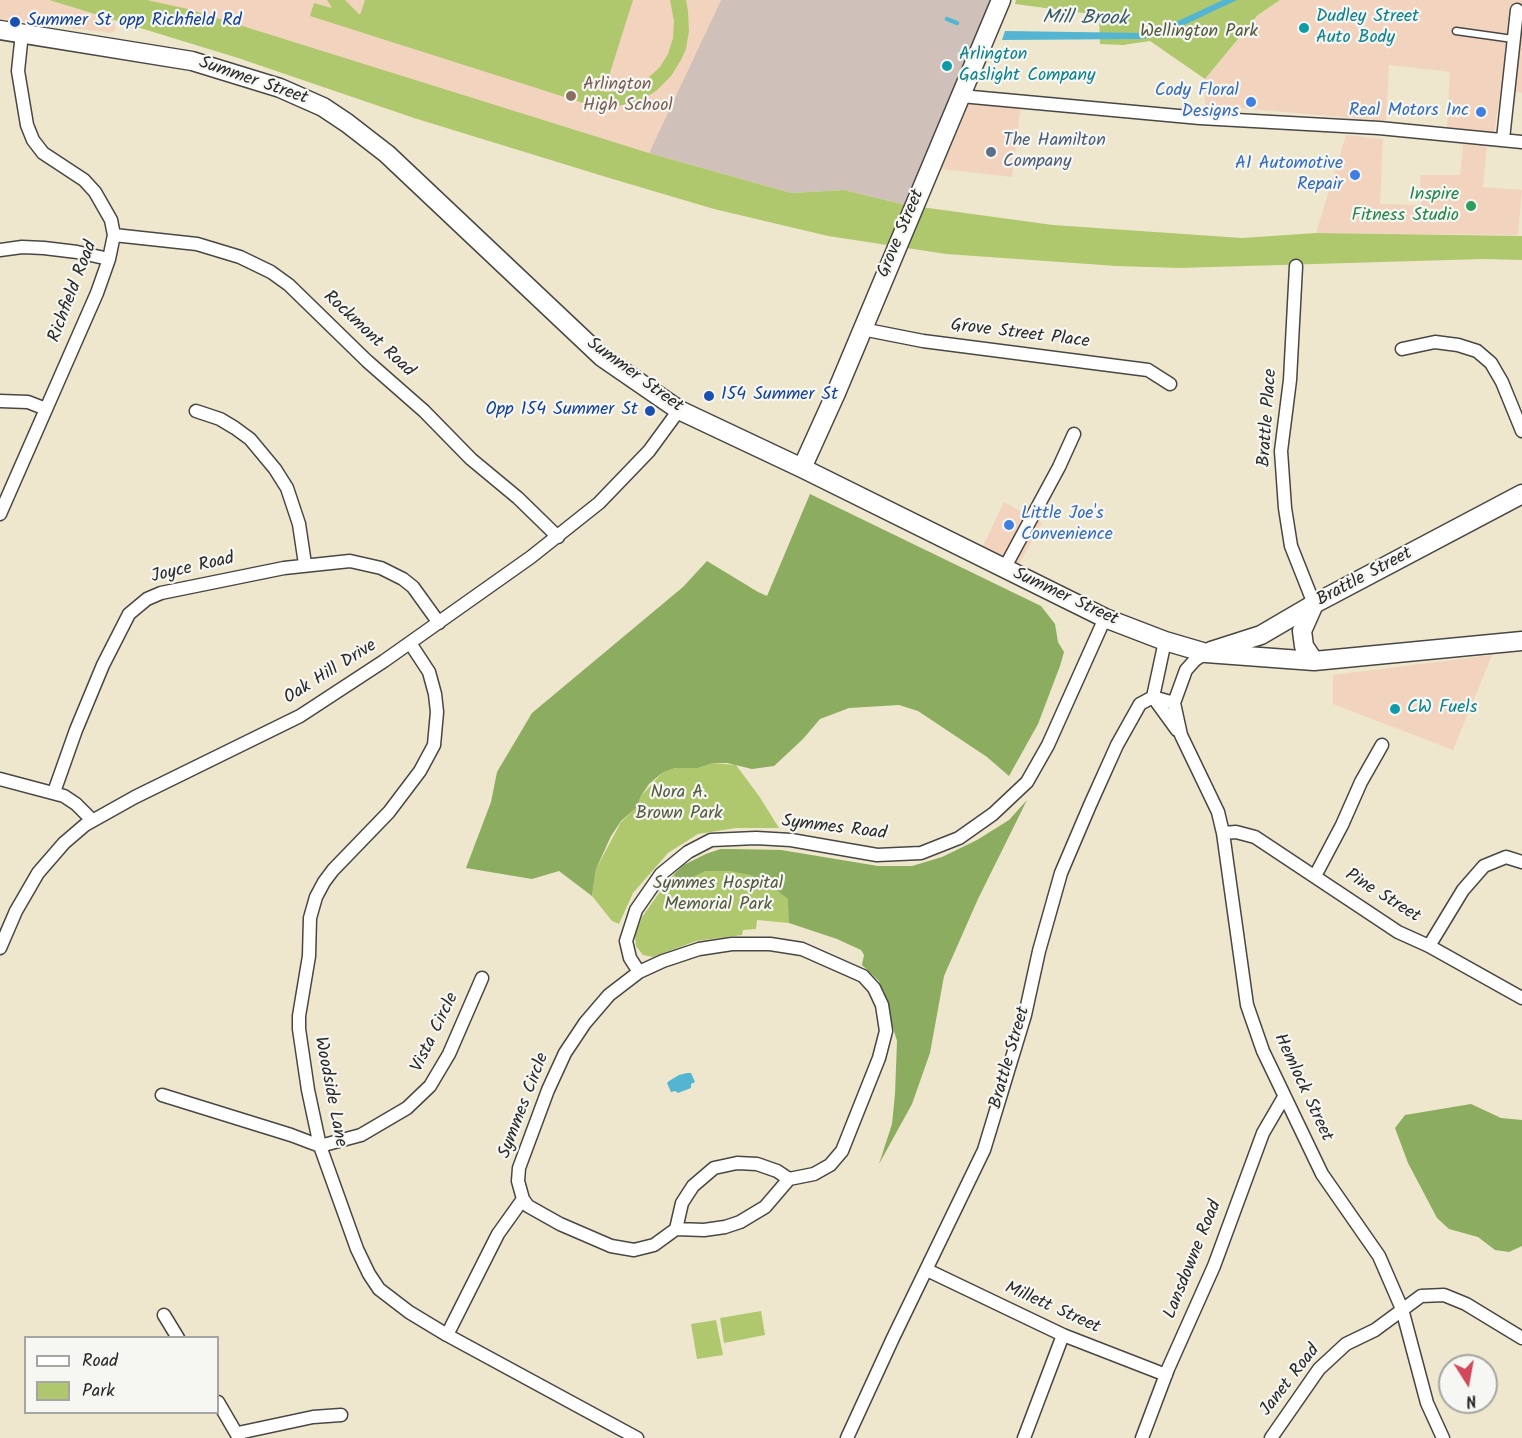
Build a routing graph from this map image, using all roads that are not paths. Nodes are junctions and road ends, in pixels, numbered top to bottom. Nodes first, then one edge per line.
1 (1001, 0) edge
2 (1517, 10) dead end
3 (0, 30) edge
4 (1456, 32) dead end
5 (22, 33) junction
6 (1513, 39) junction
7 (961, 96) junction
8 (1503, 139) junction
9 (1522, 142) edge
10 (114, 234) junction
11 (0, 250) edge
12 (109, 260) junction
13 (1296, 266) dead end
14 (862, 329) junction
15 (1402, 349) dead end
16 (1170, 384) dead end
17 (0, 401) edge
18 (46, 409) junction
19 (679, 410) junction
20 (196, 411) dead end
21 (1522, 431) edge
22 (1074, 434) dead end
23 (802, 468) junction
24 (1522, 494) edge
25 (0, 514) edge
26 (558, 537) junction
27 (305, 564) junction
28 (1004, 569) junction
29 (1314, 604) junction
30 (1105, 618) junction
31 (439, 623) junction
32 (1166, 641) junction
33 (1522, 641) edge
34 (410, 643) junction
35 (1206, 653) junction
36 (1314, 661) junction
37 (1153, 697) junction
38 (1173, 703) junction
39 (1182, 735) junction
40 (1382, 745) dead end
41 (0, 779) edge
42 (54, 792) junction
43 (92, 820) junction
44 (1223, 833) junction
45 (1522, 862) edge
46 (1315, 876) junction
47 (1429, 946) junction
48 (0, 948) edge
49 (639, 972) junction
50 (482, 978) dead end
51 (1522, 998) edge
52 (162, 1095) dead end
53 (1284, 1097) junction
54 (320, 1146) junction
55 (789, 1179) junction
56 (523, 1199) junction
57 (676, 1229) junction
58 (927, 1270) junction
59 (1402, 1309) junction
60 (164, 1315) dead end
61 (447, 1335) junction
62 (1064, 1335) junction
63 (177, 1336) edge
64 (1522, 1338) edge
65 (1166, 1375) junction
66 (219, 1404) edge
67 (341, 1415) dead end
68 (238, 1436) edge
69 (1442, 1437) edge
70 (637, 1438) edge
71 (847, 1438) edge
72 (1024, 1438) edge
73 (1143, 1438) edge
74 (1270, 1438) edge

1 - 7 main road, Grove Street
2 - 6 street
3 - 5 main road, Summer Street
4 - 6 lane
5 - 10 street, Richfield Road
5 - 19 main road, Summer Street
6 - 8 street
7 - 8 street
7 - 14 main road, Grove Street
8 - 9 street
10 - 12 street, Richfield Road
10 - 26 street, Rockmont Road
11 - 12 street
12 - 18 street, Richfield Road
13 - 29 street, Brattle Place
14 - 16 street, Grove Street Place
14 - 23 main road, Grove Street
15 - 21 street
17 - 18 street
18 - 25 street, Richfield Road
19 - 23 main road, Summer Street
19 - 26 street, Oak Hill Drive
20 - 27 street
22 - 28 street
23 - 28 main road, Summer Street
24 - 29 main road, Brattle Street
26 - 31 street, Oak Hill Drive
27 - 31 street, Joyce Road
27 - 42 street, Joyce Road
28 - 30 main road, Summer Street
29 - 35 main road, Brattle Street
29 - 36 main road
30 - 32 main road, Summer Street
30 - 49 street, Symmes Road
31 - 34 street, Oak Hill Drive
32 - 35 main road, Summer Street
32 - 37 street
33 - 36 main road, Summer Street
34 - 43 street, Oak Hill Drive
34 - 54 street, Woodside Lane
35 - 36 main road, Summer Street
35 - 38 street
37 - 38 street
37 - 39 street, Hemlock Street
37 - 58 street, Brattle Street
38 - 39 street, Hemlock Street
39 - 44 street, Hemlock Street
40 - 46 street
41 - 42 street
42 - 43 street
43 - 48 street, Oak Hill Drive
44 - 46 street, Pine Street
44 - 53 street, Hemlock Street
45 - 47 street
46 - 47 street, Pine Street
47 - 51 street, Pine Street
49 - 55 street, Symmes Circle
49 - 56 street, Symmes Circle
50 - 54 street, Vista Circle
52 - 54 street
53 - 59 street, Hemlock Street
53 - 65 street, Lansdowne Road
54 - 61 street, Woodside Lane
55 - 57 street
55 - 57 street
56 - 57 street
56 - 61 street
58 - 62 street, Millett Street
58 - 71 street, Brattle Street
59 - 64 street, Janet Road
59 - 69 street, Hemlock Street
59 - 74 street, Janet Road
60 - 63 street
61 - 70 street, Woodside Lane
62 - 65 street, Millett Street
62 - 72 street
65 - 73 street, Lansdowne Road
66 - 68 street
67 - 68 street

